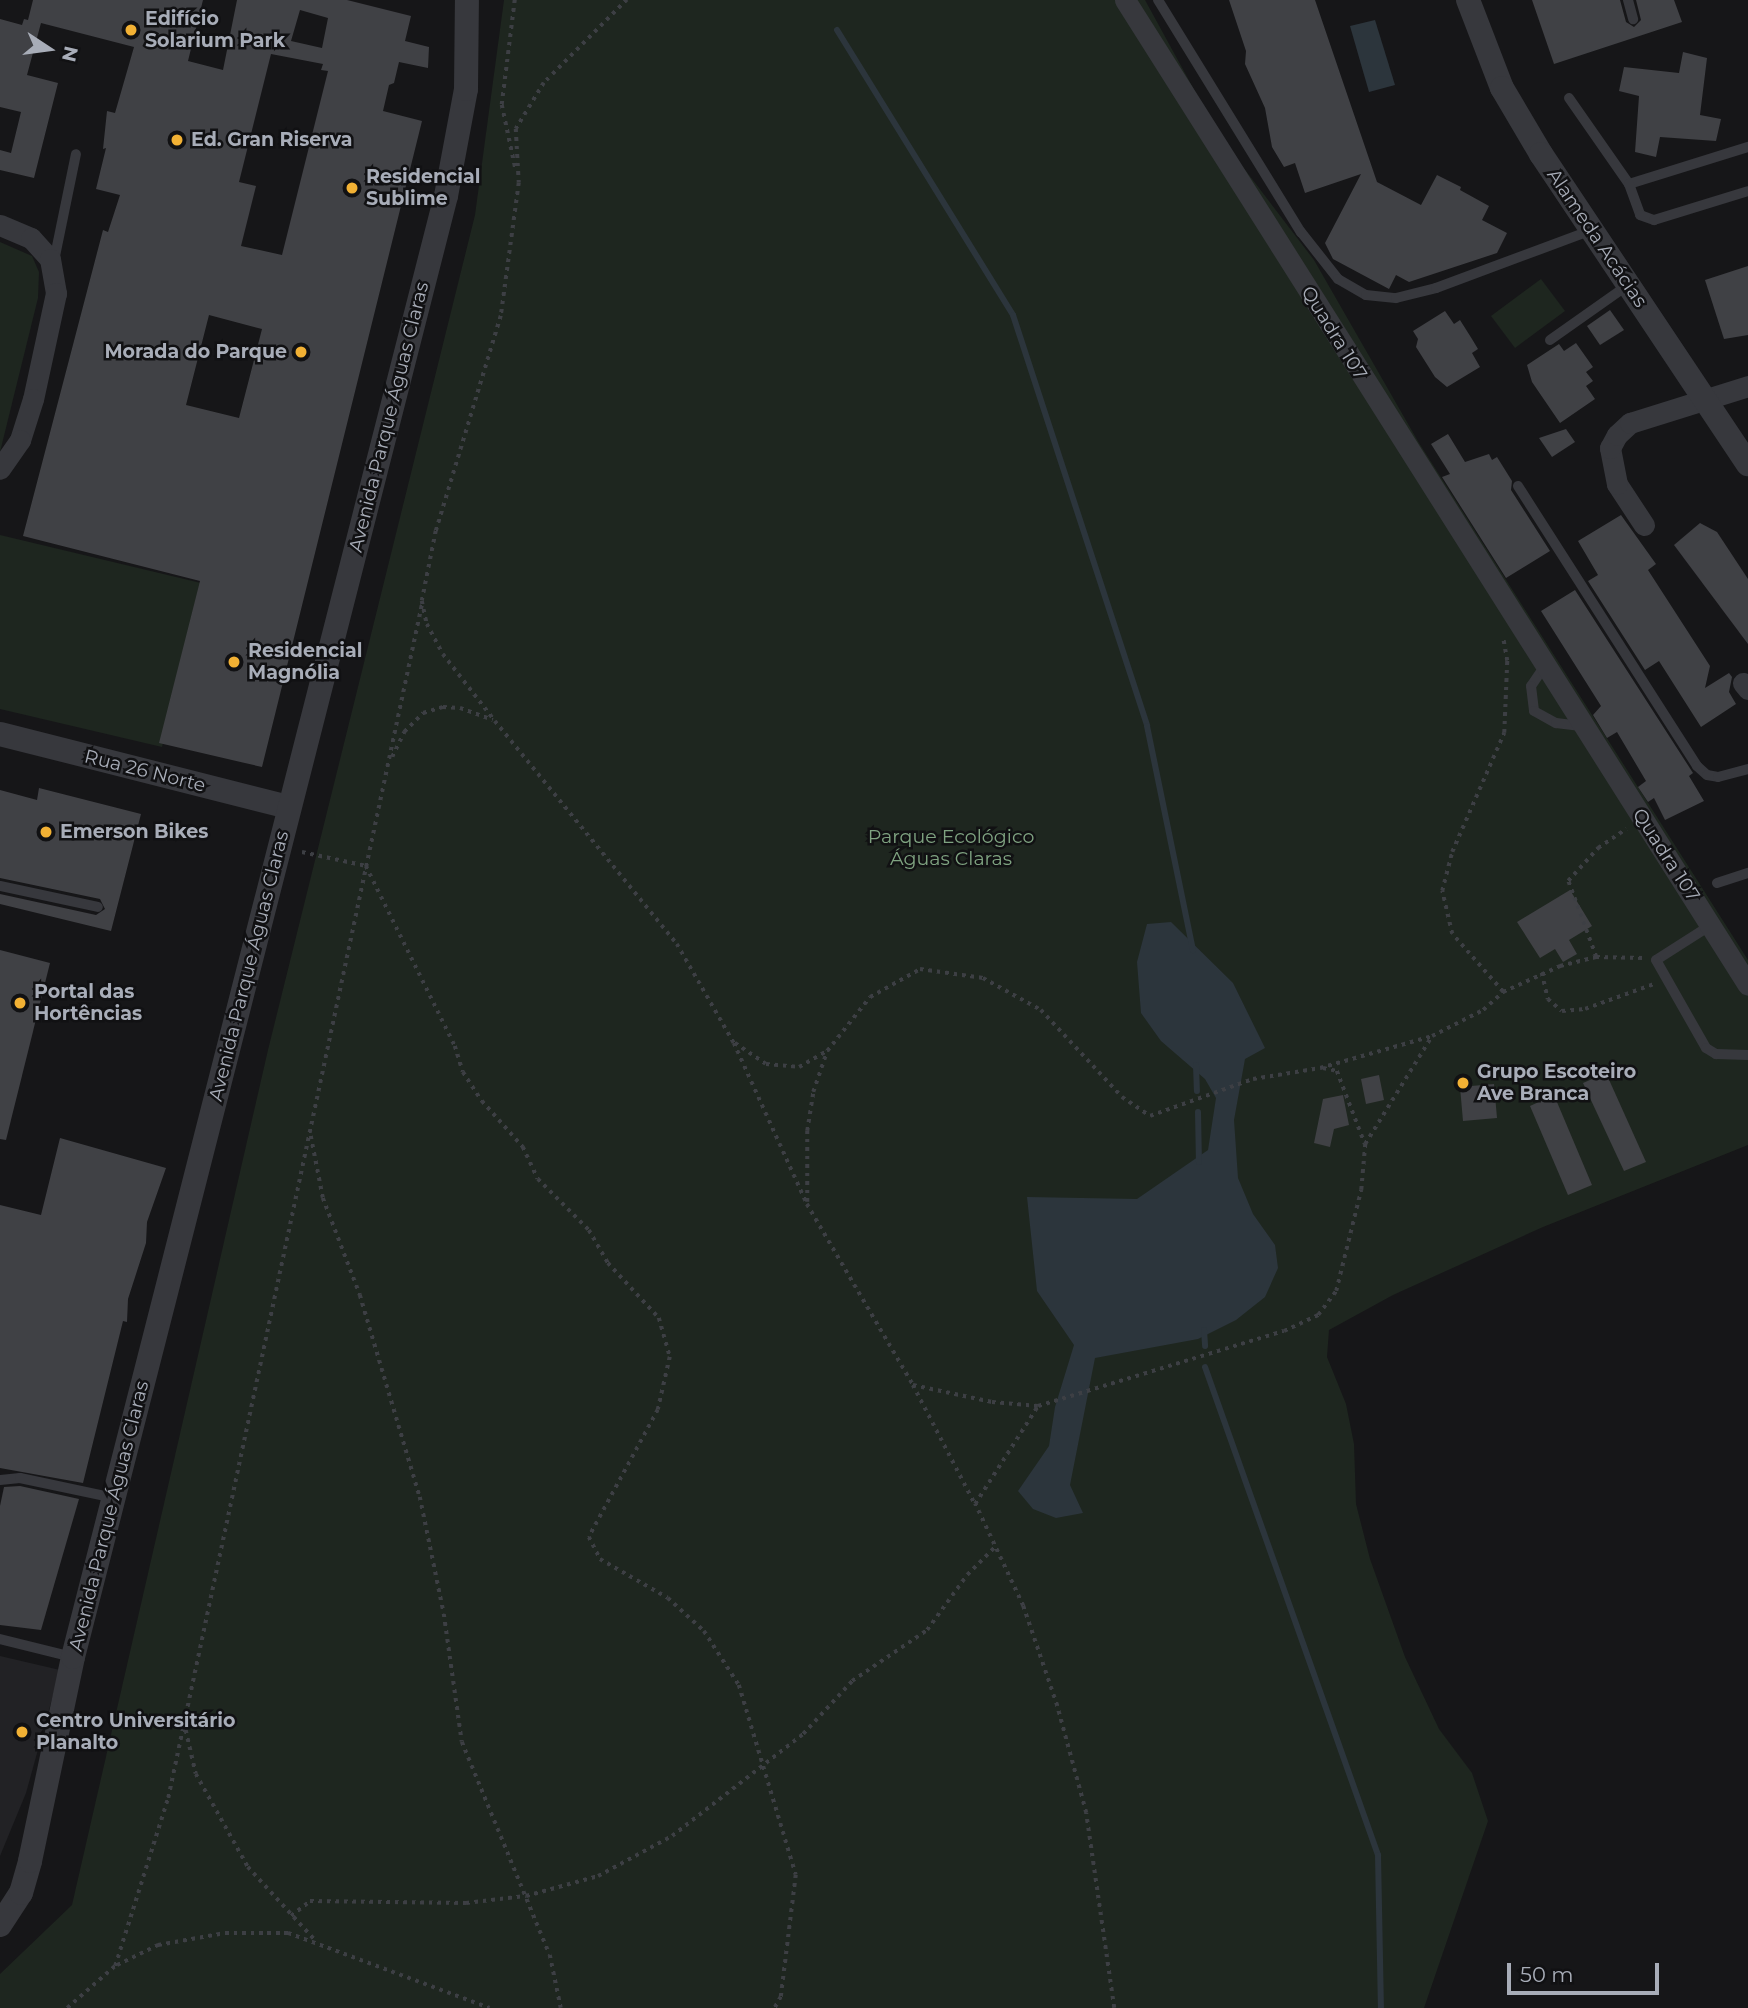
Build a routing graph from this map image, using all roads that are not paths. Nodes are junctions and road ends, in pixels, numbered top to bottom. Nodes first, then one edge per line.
1 (467, 0) edge
2 (1125, 0) edge
3 (1158, 0) edge
4 (1468, 0) edge
5 (1629, 0) edge
6 (1633, 19) dead end
7 (1569, 98) dead end
8 (1748, 146) edge
9 (76, 154) dead end
10 (1629, 184) junction
11 (1748, 191) edge
12 (0, 225) edge
13 (1592, 230) junction
14 (51, 270) junction
15 (1628, 285) junction
16 (1550, 340) dead end
17 (1748, 386) edge
18 (1705, 400) junction
19 (1748, 464) edge
20 (0, 469) edge
21 (1518, 486) dead end
22 (1644, 525) dead end
23 (1544, 667) junction
24 (1581, 726) junction
25 (0, 734) edge
26 (1748, 769) edge
27 (289, 807) junction
28 (1748, 873) edge
29 (1717, 883) dead end
30 (0, 886) edge
31 (98, 907) dead end
32 (1711, 925) junction
33 (1748, 985) edge
34 (1748, 1055) edge
35 (0, 1480) edge
36 (114, 1498) junction
37 (0, 1639) edge
38 (73, 1657) junction
39 (0, 1925) edge

1 - 27 street, Avenida Parque Águas Claras
2 - 23 street, Quadra 107
3 - 13 lane
4 - 13 street, Alameda Acácias
5 - 6 lane
7 - 10 lane
8 - 10 lane
9 - 14 lane
10 - 11 lane
12 - 14 street
13 - 15 street, Alameda Acácias
14 - 20 street
15 - 16 lane
15 - 18 street, Alameda Acácias
17 - 18 street
18 - 19 street, Alameda Acácias
18 - 22 street
21 - 26 lane
23 - 24 street, Quadra 107
23 - 24 lane
24 - 32 street, Quadra 107
25 - 27 street, Rua 26 Norte
27 - 36 street, Avenida Parque Águas Claras
28 - 29 lane
30 - 31 lane
32 - 33 street, Quadra 107
32 - 34 lane
35 - 36 lane
36 - 38 street, Avenida Parque Águas Claras
37 - 38 lane
38 - 39 street, Avenida Parque Águas Claras

